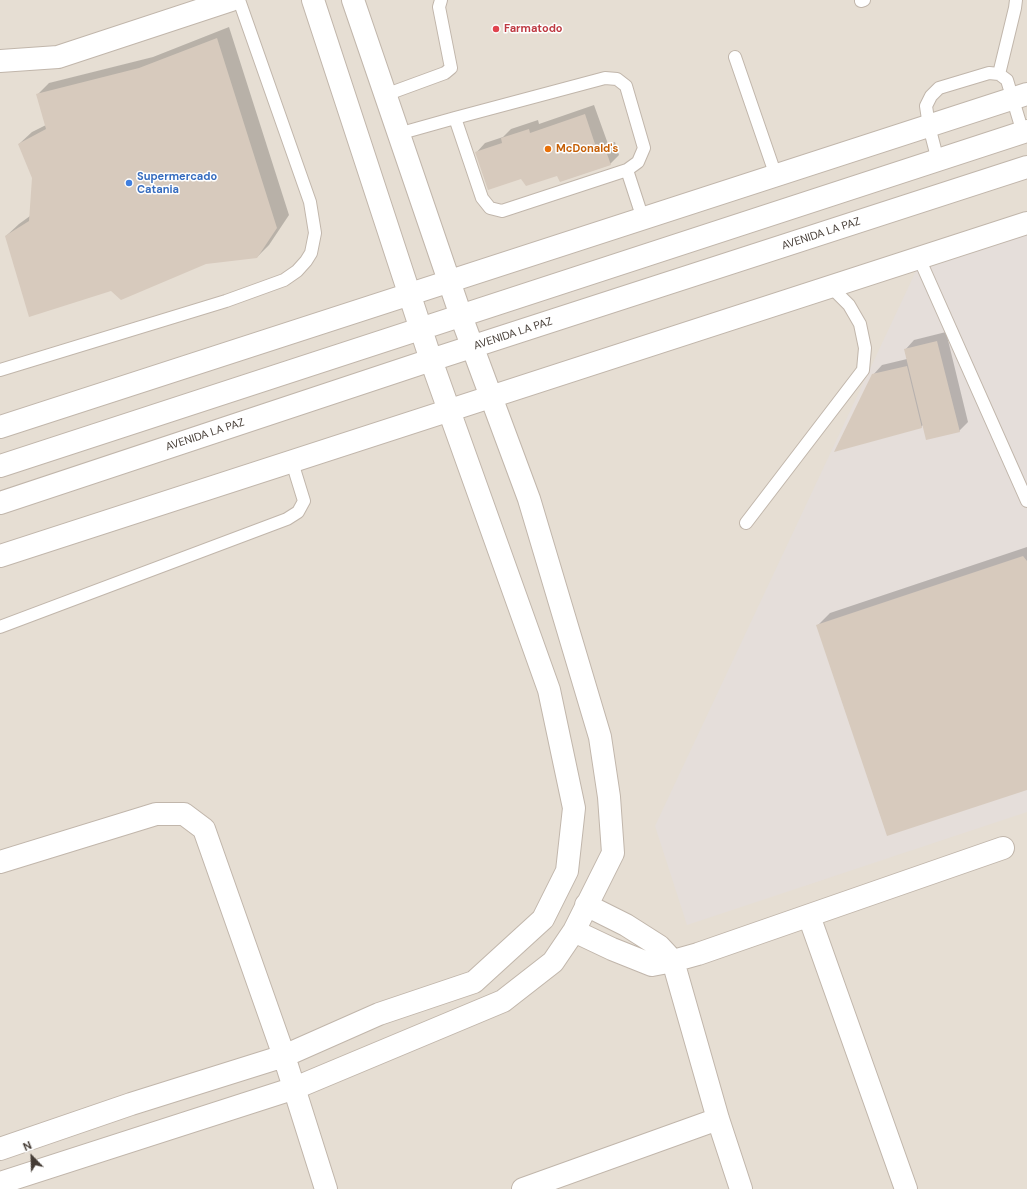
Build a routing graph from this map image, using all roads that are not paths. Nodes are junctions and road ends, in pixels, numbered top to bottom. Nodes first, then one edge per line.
1 (231, 0) edge
2 (239, 0) edge
3 (314, 0) edge
4 (353, 0) edge
5 (441, 0) edge
6 (1016, 0) edge
7 (735, 57) dead end
8 (0, 61) edge
9 (999, 74) junction
10 (385, 95) junction
11 (1020, 96) edge
12 (455, 118) junction
13 (929, 126) junction
14 (1025, 132) edge
15 (398, 134) junction
16 (938, 161) junction
17 (1027, 167) edge
18 (627, 170) junction
19 (776, 176) junction
20 (643, 219) junction
21 (1027, 223) edge
22 (919, 258) junction
23 (449, 282) junction
24 (830, 286) junction
25 (409, 293) junction
26 (461, 316) junction
27 (421, 329) junction
28 (472, 348) junction
29 (431, 360) junction
30 (0, 370) edge
31 (490, 396) junction
32 (450, 410) junction
33 (0, 427) edge
34 (32, 456) junction
35 (292, 462) junction
36 (0, 466) edge
37 (45, 488) junction
38 (1027, 500) edge
39 (0, 503) edge
40 (746, 524) dead end
41 (0, 556) edge
42 (0, 627) edge
43 (1003, 848) dead end
44 (0, 862) edge
45 (586, 905) junction
46 (809, 916) junction
47 (574, 930) junction
48 (673, 961) junction
49 (284, 1056) junction
50 (295, 1088) junction
51 (718, 1120) junction
52 (0, 1149) edge
53 (0, 1183) edge
54 (326, 1189) edge
55 (523, 1189) edge
56 (741, 1189) edge
57 (906, 1189) edge

1 - 8 street
2 - 30 lane
3 - 25 street
4 - 10 street
5 - 10 lane
6 - 9 lane
7 - 19 lane
9 - 11 lane
9 - 13 lane
10 - 15 street
11 - 13 street
11 - 14 lane
12 - 15 lane
12 - 18 lane
12 - 18 lane
13 - 16 lane
13 - 19 street
14 - 16 street
15 - 23 street
16 - 26 street
17 - 28 street, AVENIDA LA PAZ
18 - 20 lane
19 - 20 street
20 - 23 street
21 - 22 street
22 - 24 street
22 - 38 lane
23 - 25 street
23 - 26 street
24 - 31 street
24 - 40 lane
25 - 27 street
25 - 33 street
26 - 27 street
26 - 28 street
27 - 29 street
27 - 34 street
28 - 29 street, AVENIDA LA PAZ
28 - 31 street
29 - 32 street
29 - 37 street, AVENIDA LA PAZ
31 - 32 street
31 - 45 street
32 - 35 street
32 - 49 street
34 - 36 street
34 - 37 street
35 - 41 street
35 - 42 lane
37 - 39 street, AVENIDA LA PAZ
43 - 46 street
44 - 49 street
45 - 47 street
45 - 48 street
46 - 48 street
46 - 57 street
47 - 48 street
47 - 50 street
48 - 51 street
49 - 50 street
49 - 52 street
50 - 53 street
50 - 54 street
51 - 55 street
51 - 56 street

